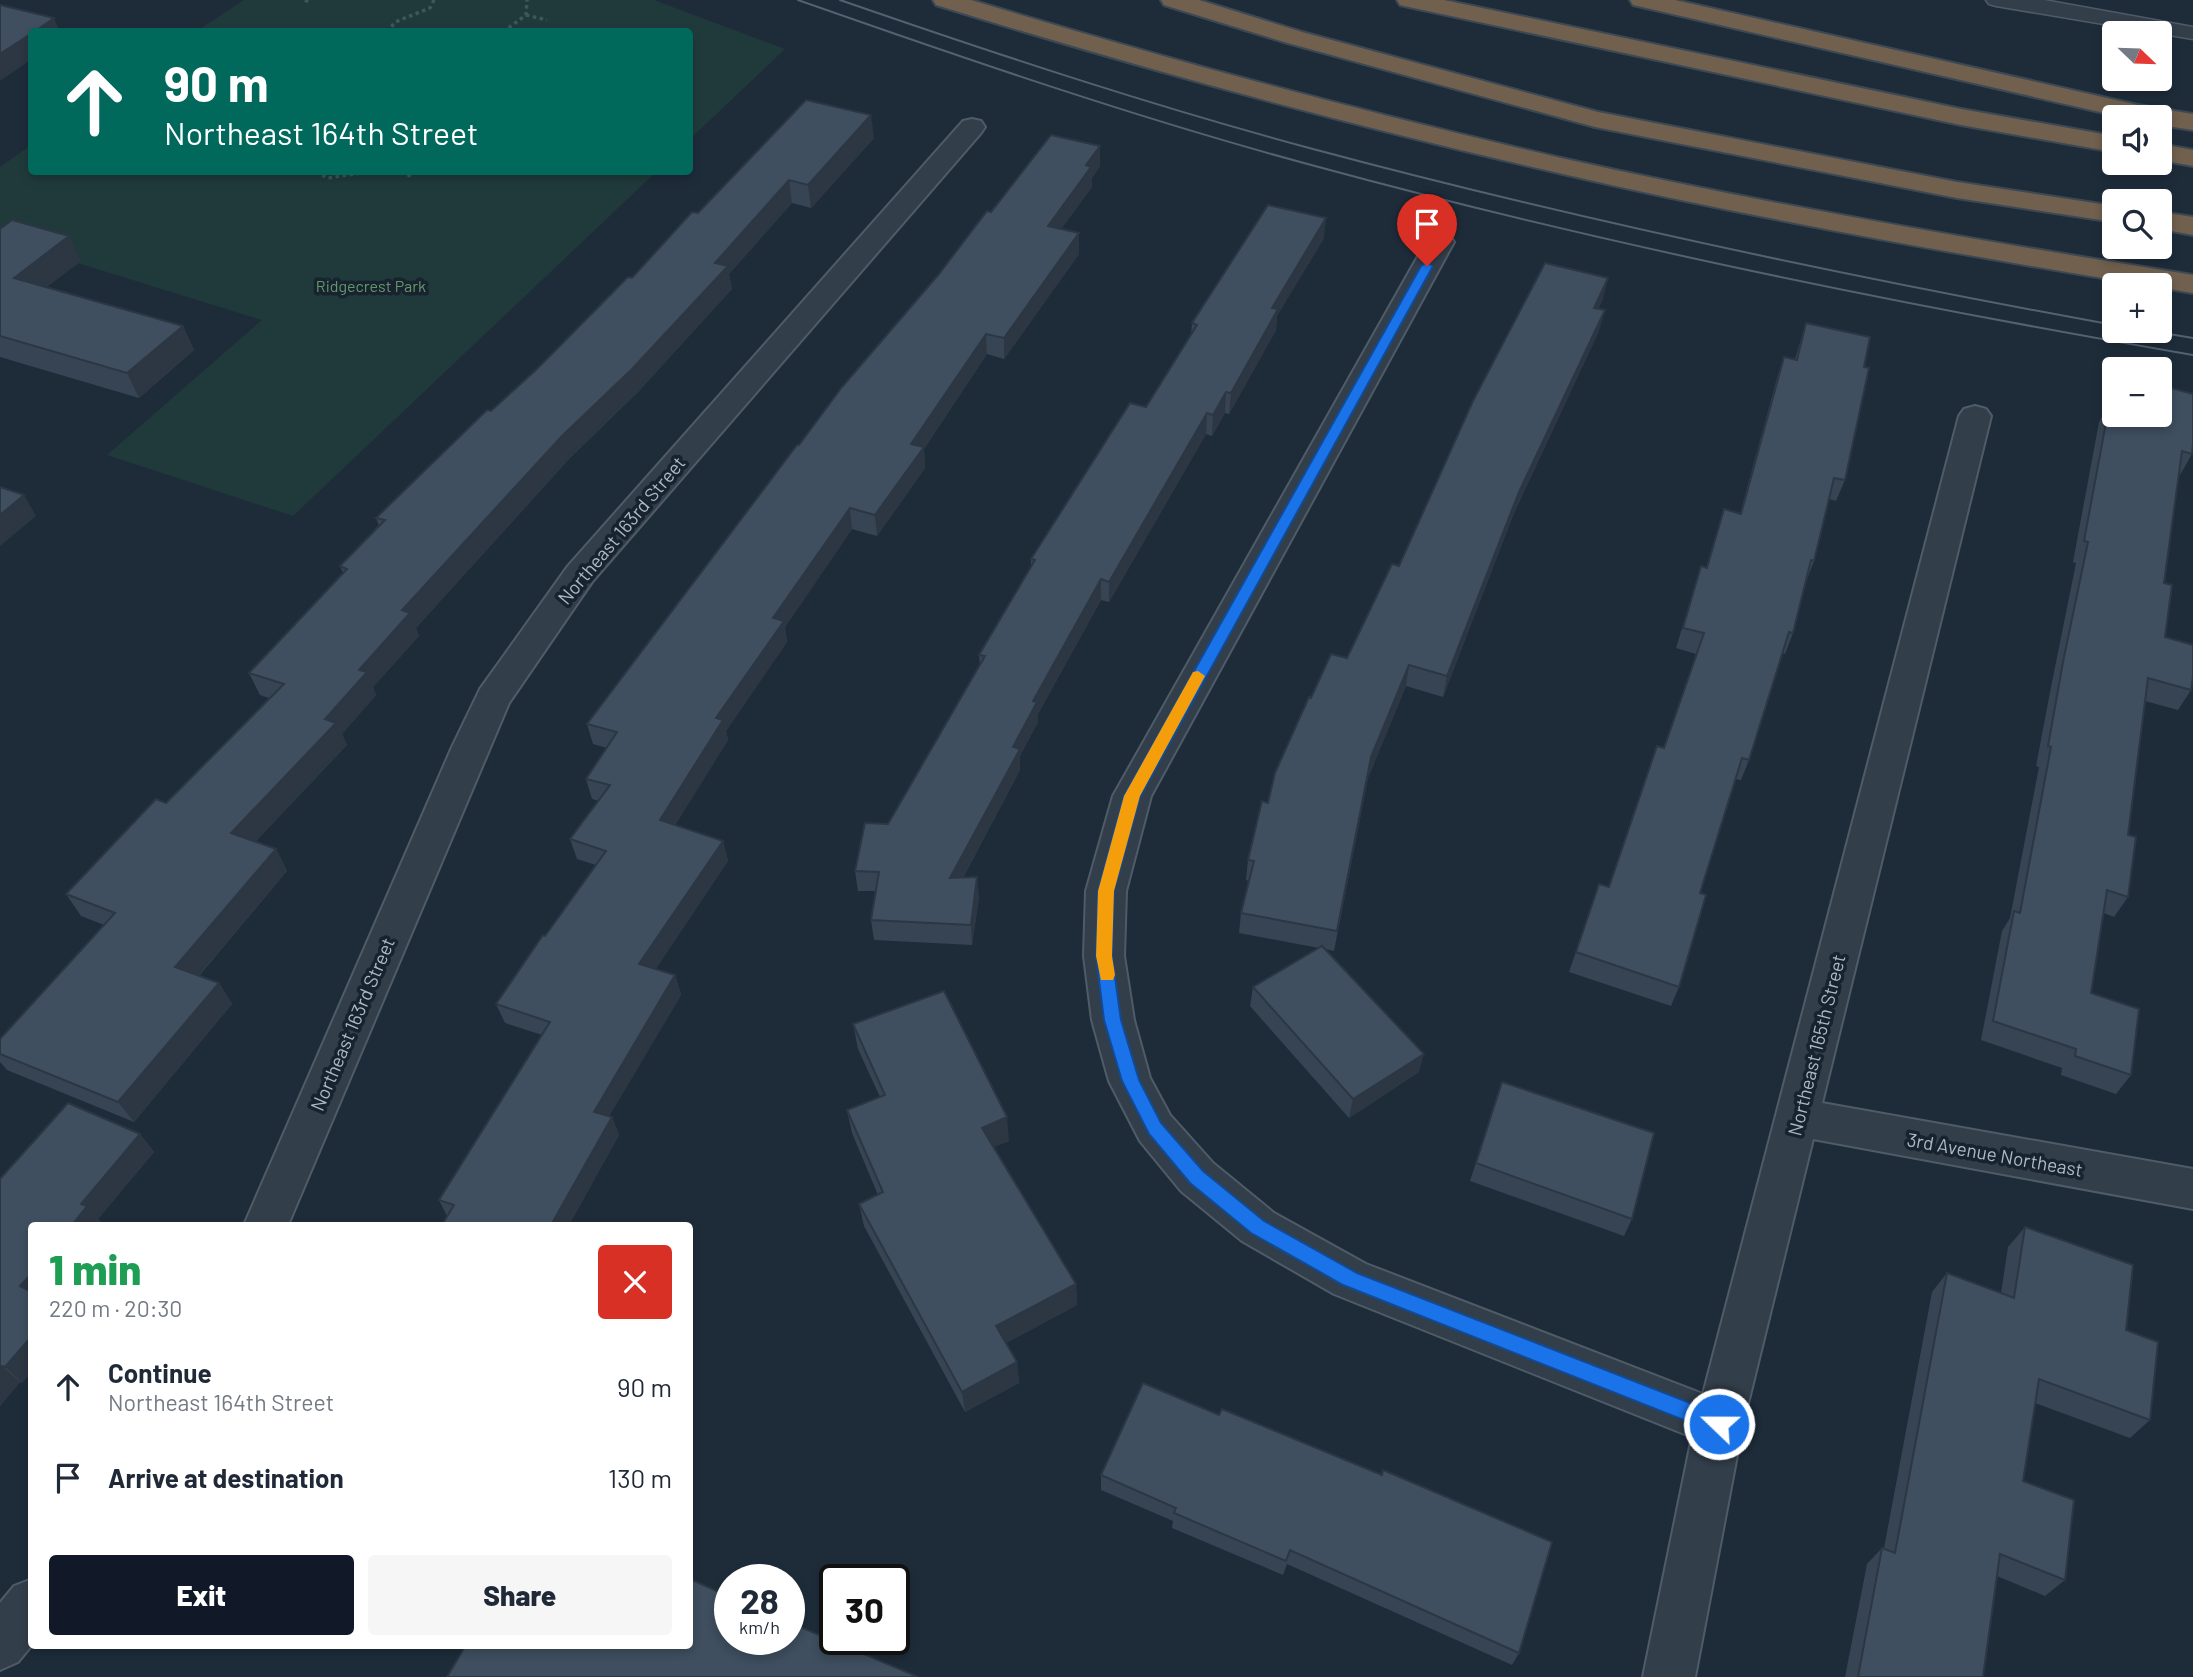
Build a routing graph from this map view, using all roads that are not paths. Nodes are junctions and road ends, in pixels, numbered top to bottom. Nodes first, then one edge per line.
1 (945, 0) edge
2 (1173, 0) edge
3 (1409, 0) edge
4 (1642, 0) edge
5 (1996, 0) edge
6 (2193, 33) edge
7 (2193, 121) edge
8 (972, 127) dead end
9 (2102, 142) edge
10 (2172, 154) edge
11 (2193, 158) edge
12 (2102, 212) edge
13 (2172, 223) edge
14 (2193, 226) edge
15 (1440, 242) dead end
16 (2193, 284) edge
17 (1975, 416) dead end
18 (1798, 1118) junction
19 (2193, 1189) edge
20 (267, 1222) edge
21 (1719, 1424) junction
22 (28, 1609) edge
23 (0, 1644) edge
24 (1669, 1677) edge

1 - 16 highway
2 - 12 highway
3 - 9 highway
4 - 7 highway
5 - 6 lane
8 - 20 street, Northeast 163rd Street
10 - 11 highway
13 - 14 highway
15 - 21 street
17 - 18 street, Northeast 165th Street
18 - 19 street, 3rd Avenue Northeast
18 - 21 street, Northeast 165th Street
21 - 24 street, Northeast 165th Street
22 - 23 street

